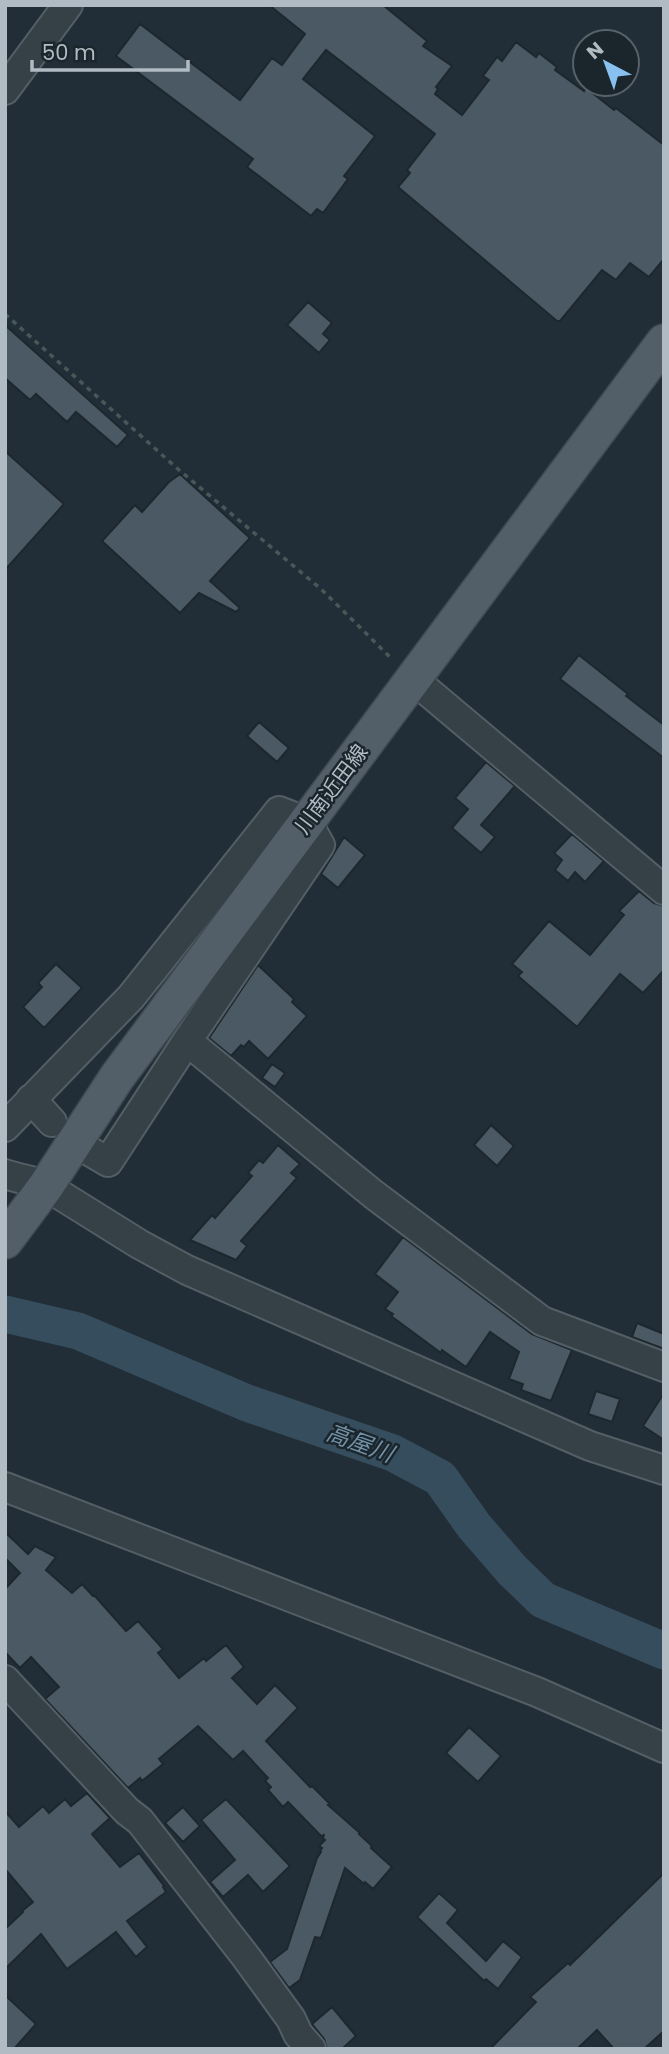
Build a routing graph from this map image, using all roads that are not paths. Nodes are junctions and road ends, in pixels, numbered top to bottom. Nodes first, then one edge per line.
1 (68, 5) edge
2 (5, 90) edge
3 (664, 342) edge
4 (413, 679) junction
5 (307, 822) junction
6 (664, 890) edge
7 (187, 1041) junction
8 (31, 1099) junction
9 (52, 1122) dead end
10 (5, 1127) edge
11 (91, 1152) dead end
12 (5, 1174) edge
13 (39, 1195) junction
14 (5, 1241) edge
15 (664, 1367) edge
16 (664, 1470) edge
17 (5, 1487) edge
18 (5, 1680) edge
19 (664, 1748) edge
20 (311, 2049) edge

1 - 2 street
3 - 4 main road, 川南近田線
4 - 5 main road, 川南近田線
4 - 6 street
5 - 7 street
5 - 8 street
5 - 13 main road, 川南近田線
7 - 11 street
7 - 15 street
8 - 9 street
8 - 10 street
12 - 13 street
13 - 14 main road, 川南近田線
13 - 16 street
17 - 19 street
18 - 20 street

